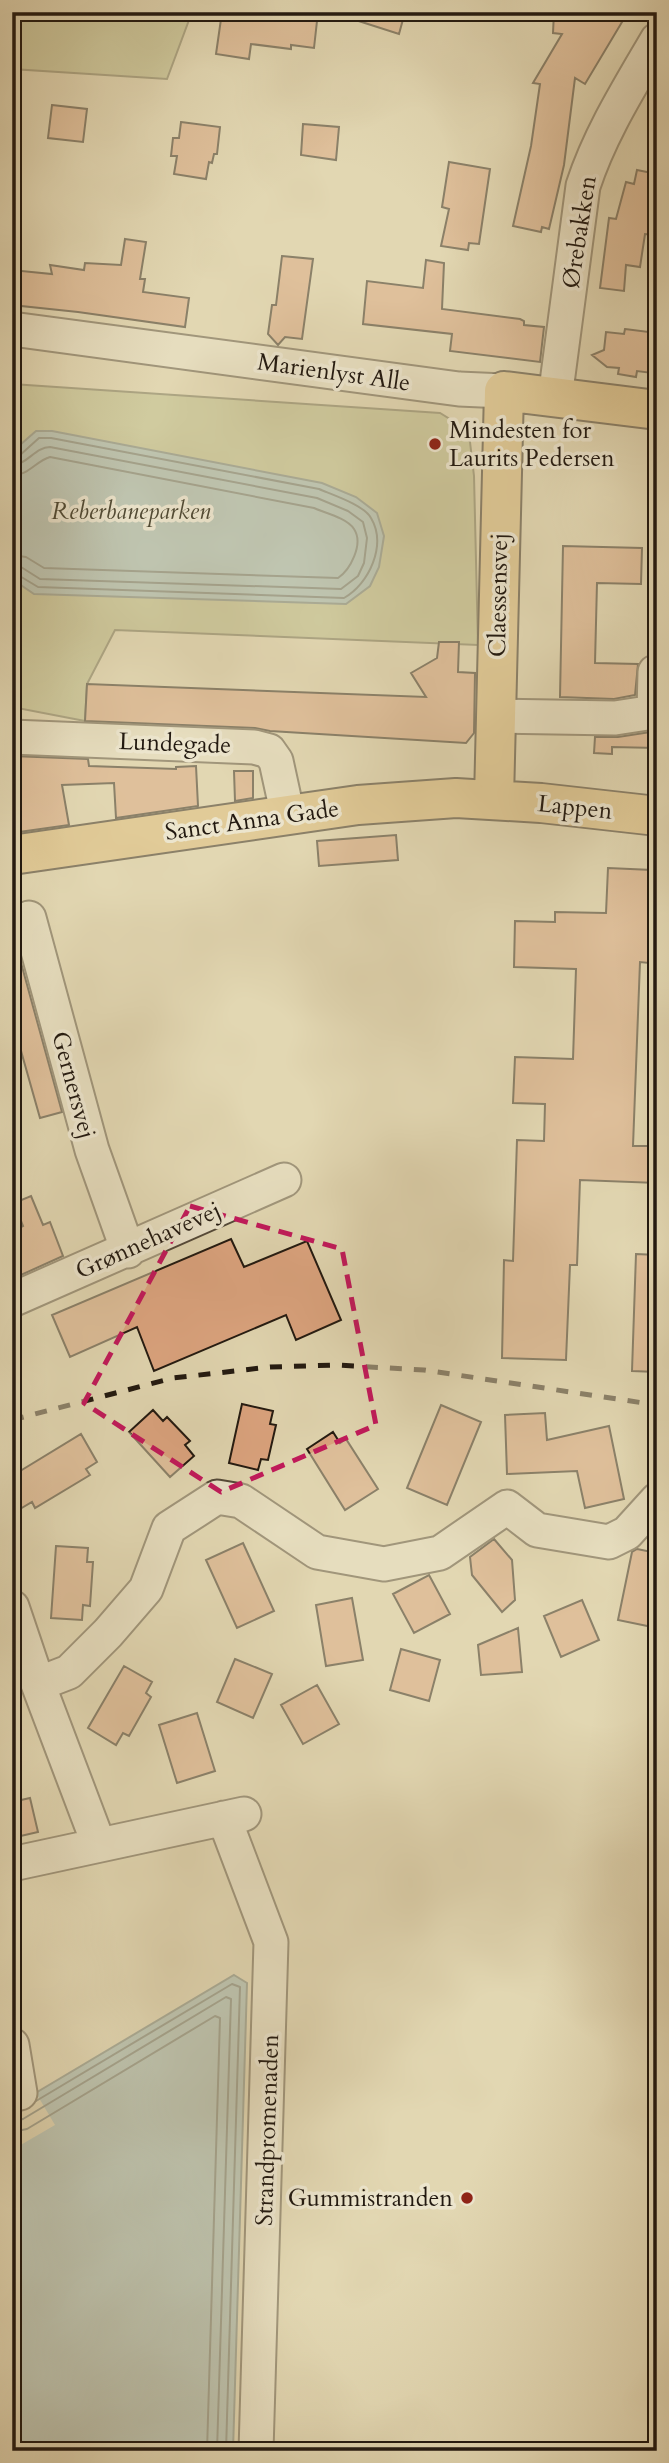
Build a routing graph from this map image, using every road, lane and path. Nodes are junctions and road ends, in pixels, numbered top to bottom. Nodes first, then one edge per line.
1 (657, 40) edge
2 (12, 329) edge
3 (504, 391) junction
4 (555, 398) junction
5 (657, 410) edge
6 (655, 672) edge
7 (496, 716) junction
8 (12, 737) edge
9 (494, 799) junction
10 (288, 816) junction
11 (657, 816) edge
12 (12, 855) edge
13 (29, 918) dead end
14 (284, 1180) dead end
15 (128, 1251) junction
16 (12, 1300) edge
17 (657, 1500) edge
18 (14, 1618) edge
19 (38, 1684) junction
20 (99, 1845) junction
21 (12, 1864) edge
22 (12, 2045) edge
23 (20, 2093) dead end
24 (256, 2451) edge

1 - 4 street, Ørebakken
2 - 3 street, Marienlyst Alle
3 - 4 main road, Marienlyst Alle
3 - 7 main road, Claessensvej
4 - 5 main road, Marienlyst Alle
6 - 7 street
7 - 9 main road, Claessensvej
8 - 10 street, Lundegade
9 - 10 main road, Sanct Anna Gade
9 - 11 main road, Lappen
10 - 12 main road, Sanct Anna Gade
13 - 15 street, Gernersvej
14 - 15 street, Grønnehavevej
15 - 16 street, Grønnehavevej
17 - 19 street
18 - 19 street
19 - 20 street
20 - 21 street, Strandpromenaden
20 - 24 street, Strandpromenaden
22 - 23 street

